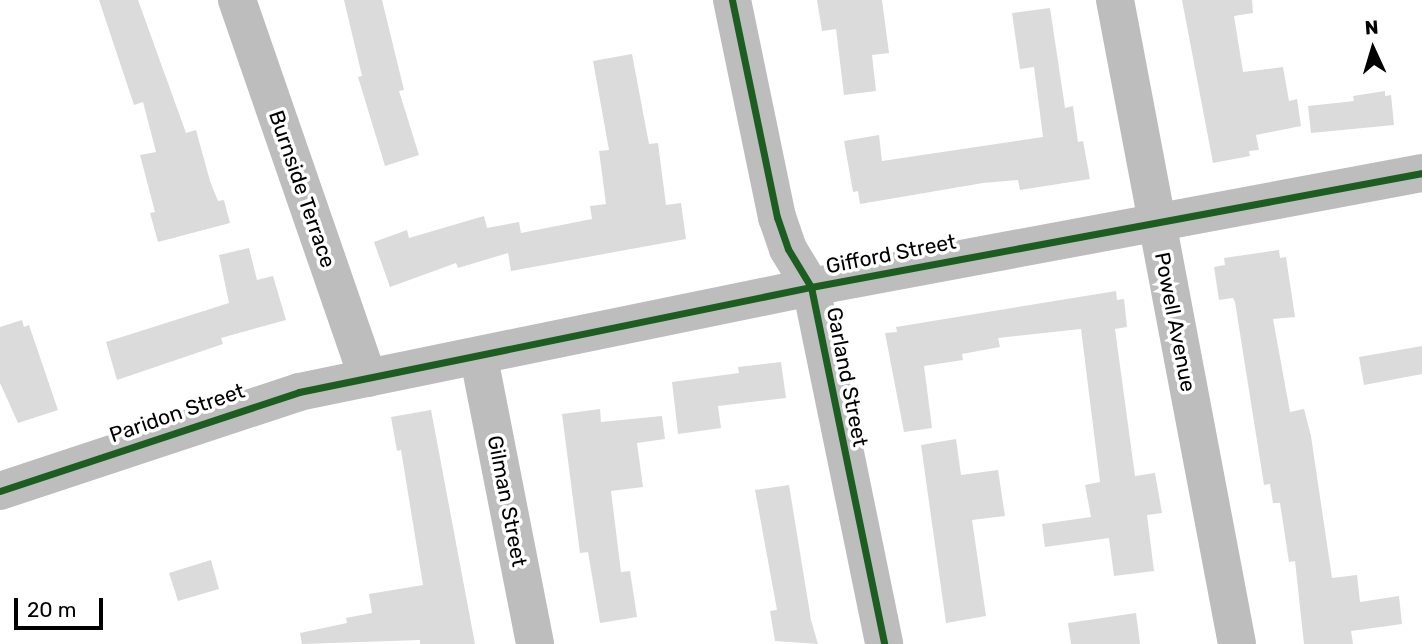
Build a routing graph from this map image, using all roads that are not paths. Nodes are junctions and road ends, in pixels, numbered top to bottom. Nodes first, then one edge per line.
1 (237, 0) edge
2 (732, 0) edge
3 (1115, 0) edge
4 (1422, 173) edge
5 (1155, 220) junction
6 (811, 287) junction
7 (479, 358) junction
8 (368, 378) junction
9 (0, 491) edge
10 (535, 644) edge
11 (884, 644) edge
12 (1237, 644) edge

1 - 8 street, Burnside Terrace
2 - 6 street, Garland Street
3 - 5 street, Powell Avenue
4 - 5 street, Gifford Street
5 - 6 street, Gifford Street
5 - 12 street, Powell Avenue
6 - 7 street, Gifford Street
6 - 11 street, Garland Street
7 - 8 street, Gifford Street
7 - 10 street, Gilman Street
8 - 9 street, Paridon Street

